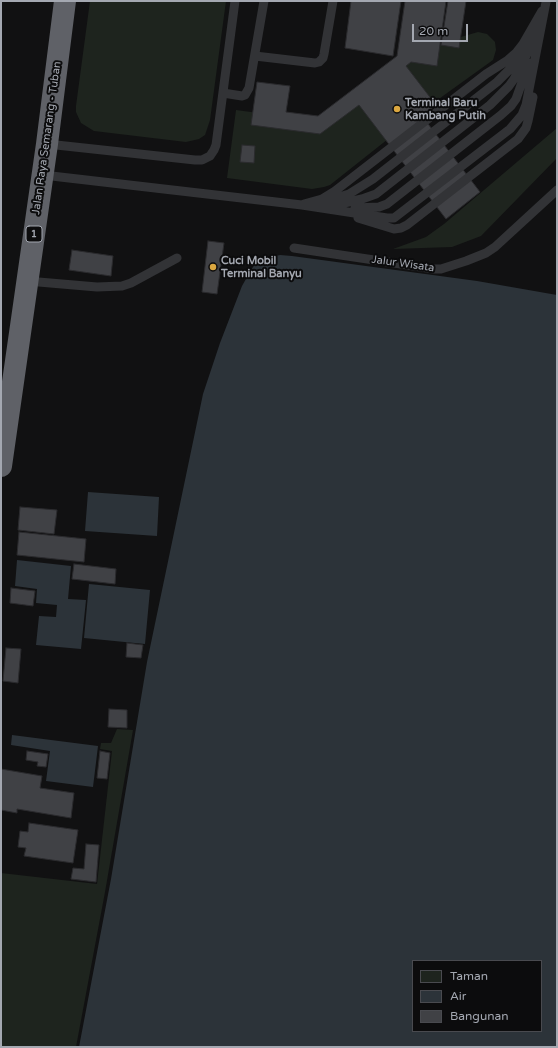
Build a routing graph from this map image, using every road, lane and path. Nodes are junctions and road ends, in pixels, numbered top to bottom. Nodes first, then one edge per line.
1 (65, 1) edge
2 (235, 1) edge
3 (264, 1) edge
4 (333, 1) edge
5 (546, 2) edge
6 (254, 56) junction
7 (223, 93) junction
8 (47, 144) junction
9 (42, 175) junction
10 (557, 190) edge
11 (302, 205) junction
12 (294, 248) dead end
13 (176, 258) dead end
14 (27, 281) junction
15 (1, 466) edge

1 - 8 highway, Jalan Raya Semarang - Tuban / 1
2 - 7 lane
3 - 6 lane
4 - 6 lane
5 - 11 lane
5 - 11 lane
5 - 11 lane
5 - 11 lane
5 - 11 lane
6 - 7 lane
7 - 8 lane
8 - 9 highway, Jalan Raya Semarang - Tuban / 1
9 - 11 lane
9 - 14 highway, Jalan Raya Semarang - Tuban / 1
10 - 12 lane, Jalur Wisata
13 - 14 lane
14 - 15 highway, Jalan Raya Semarang - Tuban / 1

